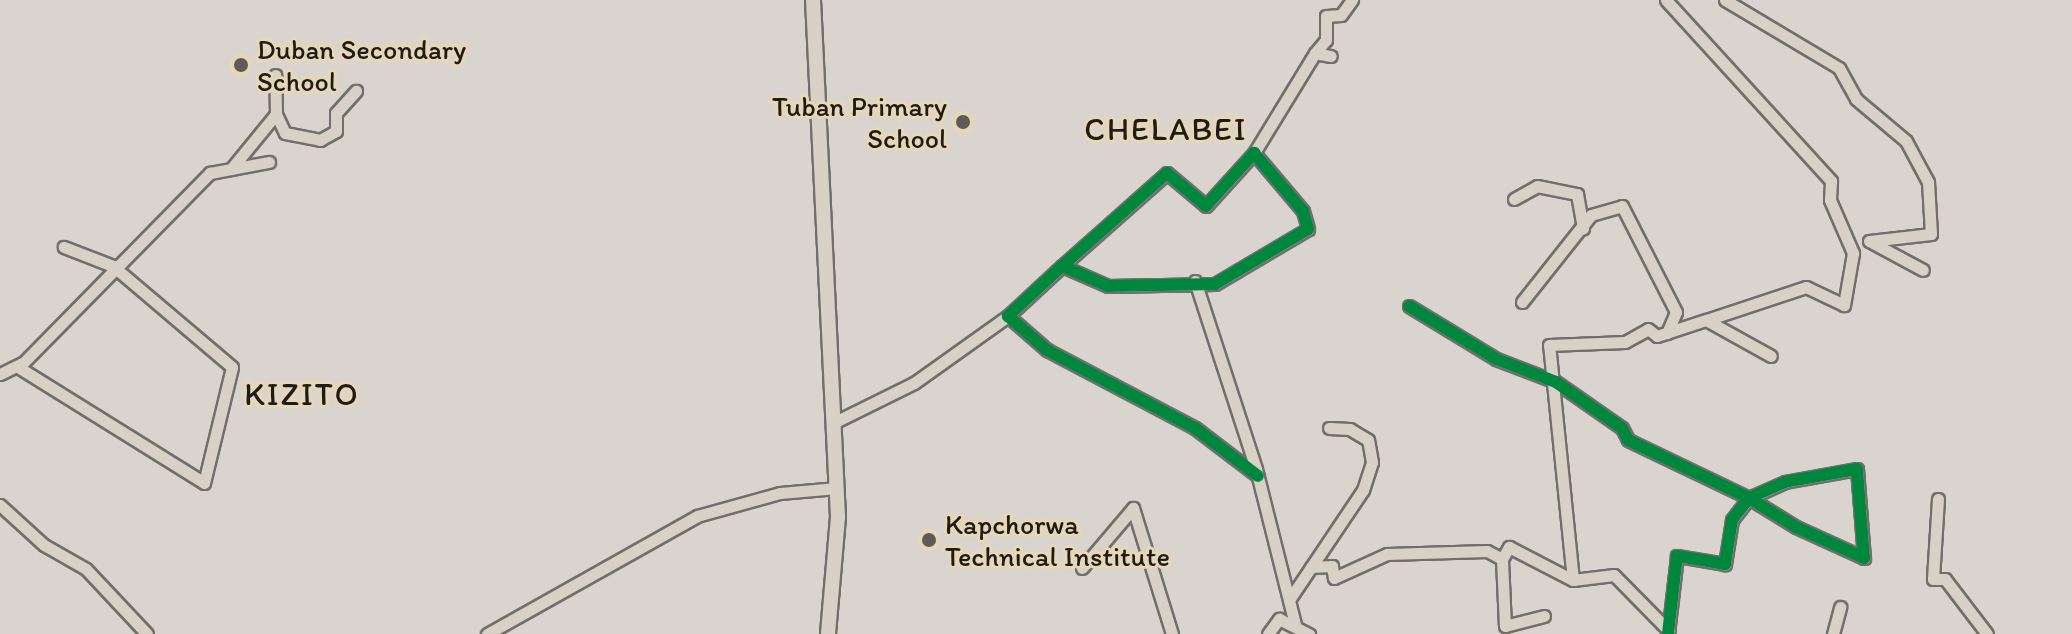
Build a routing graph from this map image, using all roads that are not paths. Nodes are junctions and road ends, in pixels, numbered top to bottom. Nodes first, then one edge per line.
1 (813, 0) edge
2 (1352, 0) edge
3 (1666, 0) edge
4 (1725, 0) edge
5 (1315, 53) junction
6 (1331, 56) dead end
7 (275, 75) dead end
8 (356, 91) dead end
9 (276, 114) junction
10 (1254, 153) junction
11 (269, 162) dead end
12 (231, 169) junction
13 (1514, 199) dead end
14 (1583, 228) junction
15 (64, 247) dead end
16 (113, 266) junction
17 (1062, 266) junction
18 (1923, 270) dead end
19 (1195, 281) junction
20 (1522, 302) dead end
21 (1409, 306) dead end
22 (1008, 316) junction
23 (1706, 320) junction
24 (1667, 333) junction
25 (1771, 356) dead end
26 (18, 367) junction
27 (0, 374) edge
28 (1553, 381) junction
29 (835, 422) junction
30 (1329, 428) dead end
31 (1258, 476) junction
32 (837, 488) junction
33 (1749, 498) junction
34 (1938, 499) dead end
35 (0, 505) edge
36 (1502, 559) junction
37 (1311, 567) junction
38 (1082, 568) dead end
39 (1573, 580) junction
40 (1289, 600) junction
41 (1840, 607) dead end
42 (1544, 616) dead end
43 (1295, 624) junction
44 (1670, 632) edge
45 (147, 634) edge
46 (487, 634) edge
47 (828, 634) edge
48 (1172, 634) edge
49 (1268, 634) edge
50 (1309, 634) edge
51 (1833, 634) edge
52 (1987, 634) edge

1 - 29 street
2 - 5 street
3 - 23 street
4 - 18 street
5 - 6 street
5 - 10 street
7 - 9 street
8 - 9 street
9 - 12 street
10 - 17 street
10 - 19 street
11 - 12 street
12 - 16 street
13 - 14 street
14 - 20 street
14 - 24 street
15 - 16 street
16 - 26 street
16 - 26 street
17 - 19 street
17 - 22 street
19 - 31 street
21 - 28 street
22 - 29 street
22 - 31 street
23 - 24 street
23 - 25 street
24 - 28 street
26 - 27 street
28 - 33 street
28 - 39 street
29 - 32 street
30 - 37 street
31 - 40 street
32 - 46 street
32 - 47 street
33 - 33 street
33 - 44 street
34 - 52 street
35 - 45 street
36 - 37 street
36 - 39 street
36 - 42 street
37 - 40 street
38 - 48 street
39 - 44 street
40 - 43 street
41 - 51 street
43 - 49 street
43 - 50 street

